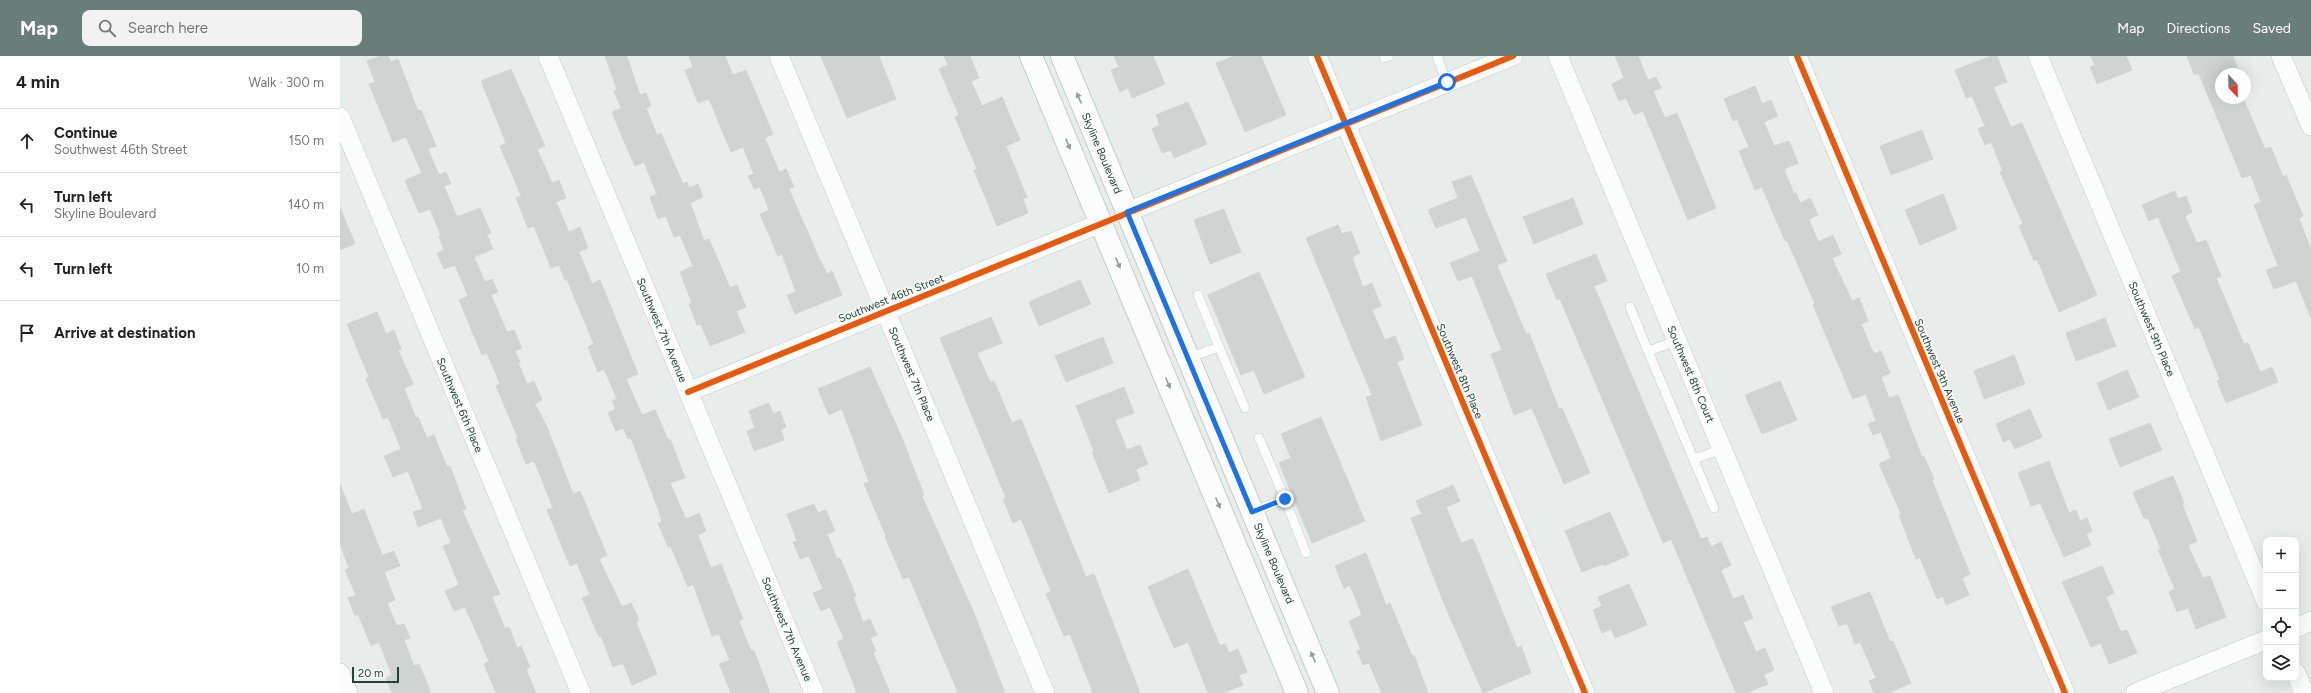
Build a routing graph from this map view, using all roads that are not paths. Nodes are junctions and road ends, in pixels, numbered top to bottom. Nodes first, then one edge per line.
1 (548, 56) edge
2 (779, 56) edge
3 (1031, 56) edge
4 (1062, 56) edge
5 (1317, 56) edge
6 (1437, 56) edge
7 (1513, 56) edge
8 (1558, 56) edge
9 (1797, 56) edge
10 (2038, 56) edge
11 (2281, 56) edge
12 (1447, 82) junction
13 (340, 117) edge
14 (1346, 124) junction
15 (2311, 126) edge
16 (1127, 212) junction
17 (1101, 223) junction
18 (1198, 295) dead end
19 (1630, 308) dead end
20 (886, 312) junction
21 (1677, 341) junction
22 (1219, 346) junction
23 (1648, 351) junction
24 (1188, 358) junction
25 (688, 392) junction
26 (1245, 408) dead end
27 (1259, 438) dead end
28 (1722, 449) junction
29 (1694, 459) junction
30 (1285, 499) junction
31 (1714, 508) dead end
32 (1252, 512) junction
33 (1306, 553) dead end
34 (2263, 594) edge
35 (2311, 622) edge
36 (2299, 627) edge
37 (2263, 641) edge
38 (340, 673) edge
39 (2299, 680) edge
40 (348, 693) edge
41 (580, 693) edge
42 (814, 693) edge
43 (1045, 693) edge
44 (1297, 693) edge
45 (1328, 693) edge
46 (1585, 693) edge
47 (1824, 693) edge
48 (2064, 693) edge
49 (2135, 693) edge
50 (2304, 693) edge

1 - 25 street, Southwest 7th Avenue
2 - 20 street, Southwest 7th Place
3 -> 17 street
16 -> 4 street, Skyline Boulevard
5 - 14 street, Southwest 8th Place
6 - 12 lane
7 - 12 street
8 - 21 street, Southwest 8th Court
9 - 48 street, Southwest 9th Avenue
10 - 34 street, Southwest 9th Place
11 - 15 street
12 - 14 street
13 - 41 street, Southwest 6th Place
14 - 16 street
14 - 46 street, Southwest 8th Place
16 - 17 street
16 - 24 street, Skyline Boulevard
17 - 20 street, Southwest 46th Street
17 -> 44 street
18 - 22 lane
19 - 23 lane
20 - 25 street, Southwest 46th Street
20 - 43 street, Southwest 7th Place
21 - 23 lane
21 - 28 street, Southwest 8th Court
22 - 24 lane
22 - 26 lane
23 - 29 lane
24 - 32 street, Skyline Boulevard
25 - 42 street, Southwest 7th Avenue
27 - 30 lane
28 - 29 lane
28 - 47 street, Southwest 8th Court
29 - 31 lane
30 - 32 lane
30 - 33 lane
45 -> 32 street, Skyline Boulevard
35 - 36 street
37 - 49 street
38 - 40 street
39 - 50 street

